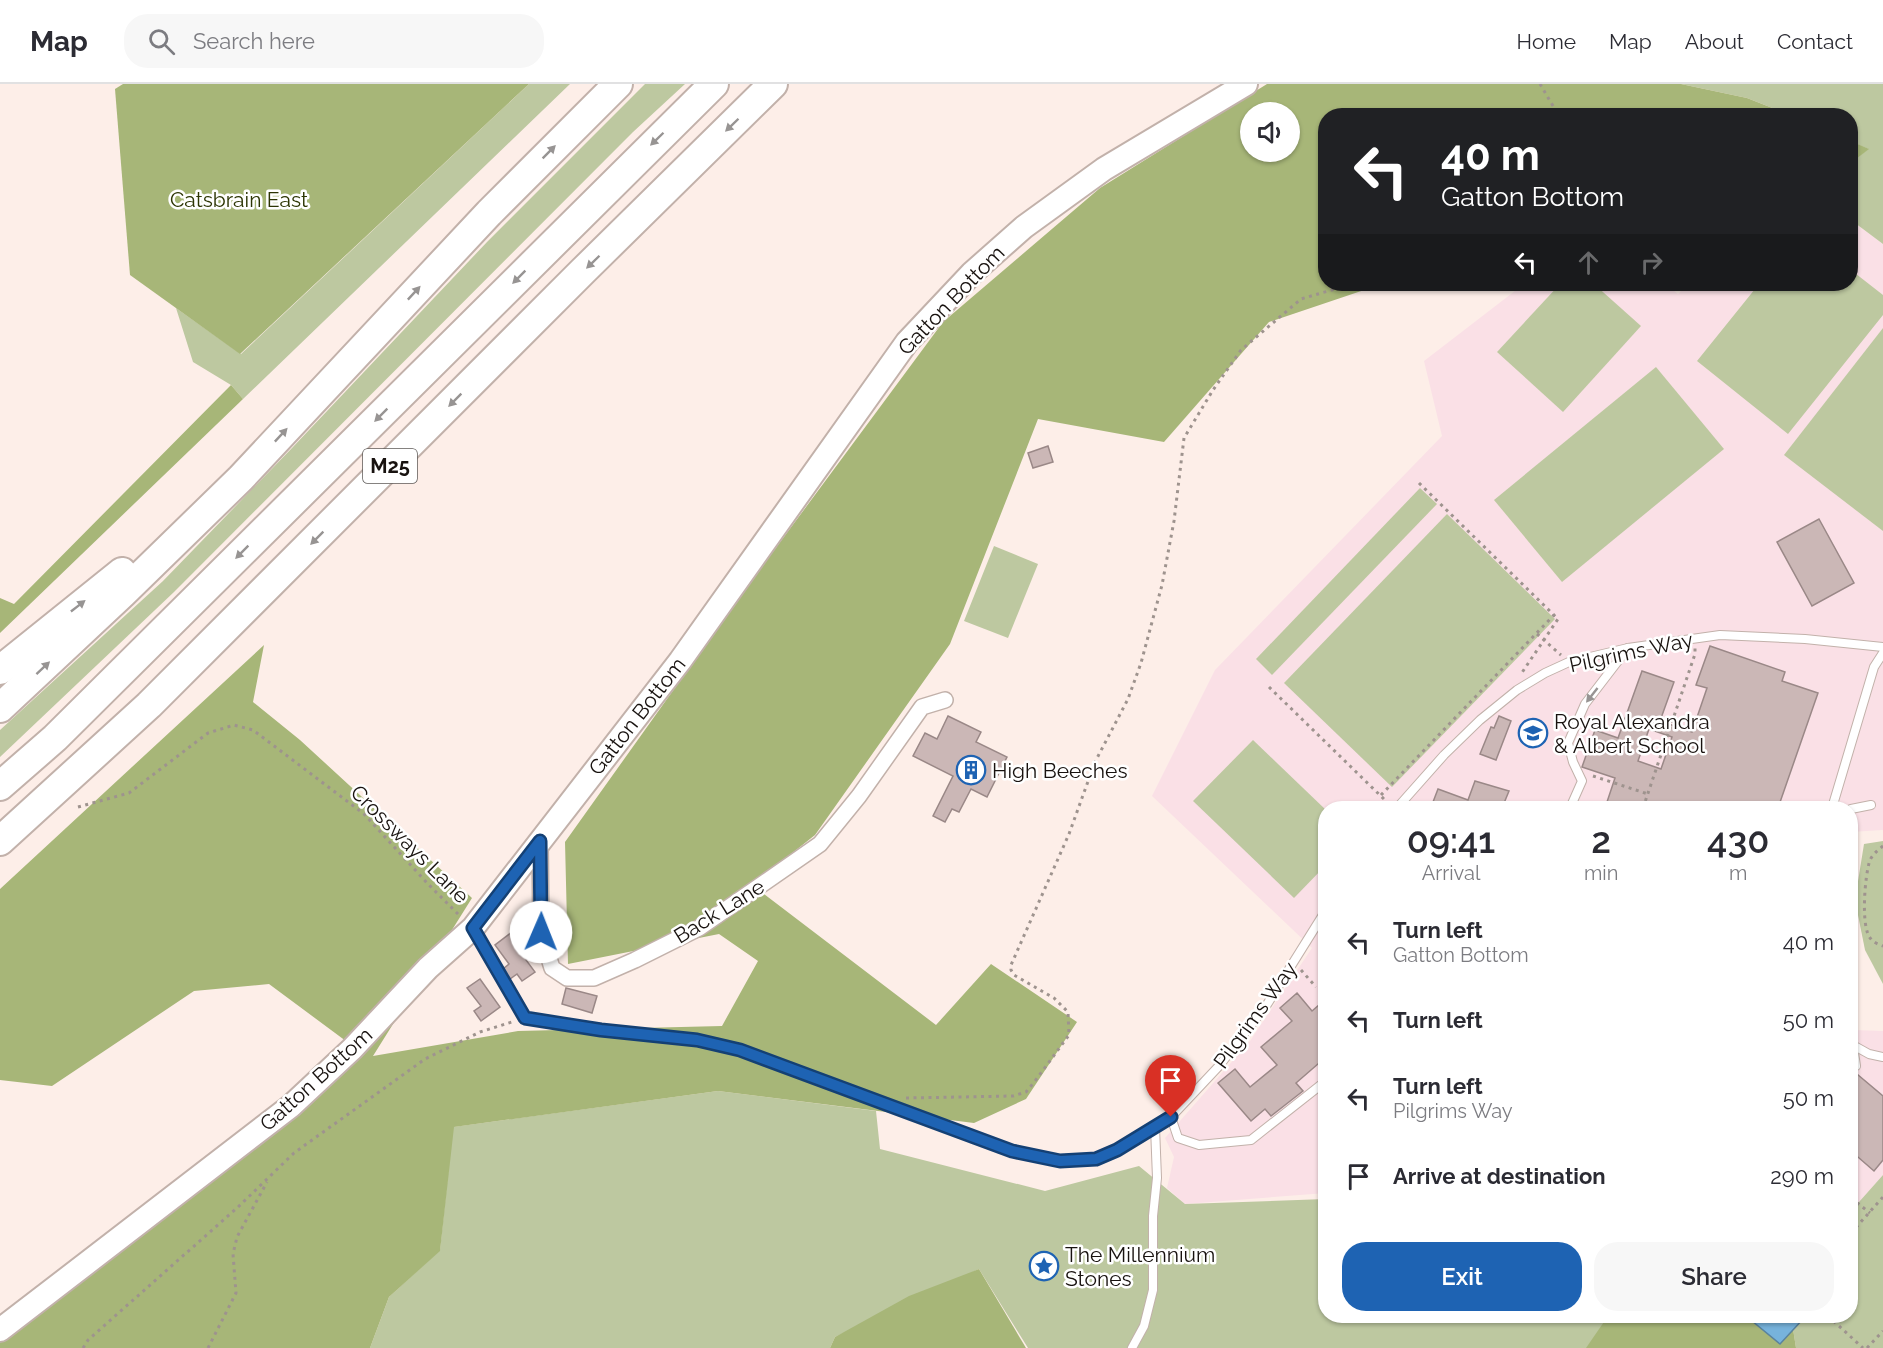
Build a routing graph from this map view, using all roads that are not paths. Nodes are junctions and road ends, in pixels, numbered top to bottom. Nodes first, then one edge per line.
1 (618, 84) edge
2 (714, 84) edge
3 (773, 84) edge
4 (1246, 84) edge
5 (241, 478) junction
6 (1883, 647) edge
7 (1628, 648) junction
8 (1883, 653) edge
9 (0, 670) edge
10 (945, 700) dead end
11 (0, 708) edge
12 (0, 786) edge
13 (1401, 801) edge
14 (1573, 801) edge
15 (1834, 801) edge
16 (1871, 804) dead end
17 (1858, 807) edge
18 (0, 841) edge
19 (540, 841) junction
20 (1318, 923) edge
21 (473, 928) junction
22 (1858, 1048) edge
23 (1883, 1057) edge
24 (1318, 1087) edge
25 (1171, 1117) junction
26 (1155, 1127) junction
27 (0, 1330) edge
28 (1132, 1348) edge

5 -> 1 highway
2 -> 12 highway, M25
3 -> 18 highway, M25
4 - 19 street, Gatton Bottom
9 -> 5 highway
11 -> 5 highway
6 - 7 lane, Pilgrims Way
7 - 13 lane, Pilgrims Way
7 -> 14 lane
8 - 15 lane
10 - 19 street, Back Lane
16 - 17 lane
19 - 21 street, Gatton Bottom
20 - 25 lane, Pilgrims Way
21 - 26 lane, Pilgrims Way
21 - 27 street, Gatton Bottom
22 - 23 lane
24 - 25 lane
25 - 26 lane, Pilgrims Way
26 - 28 lane

